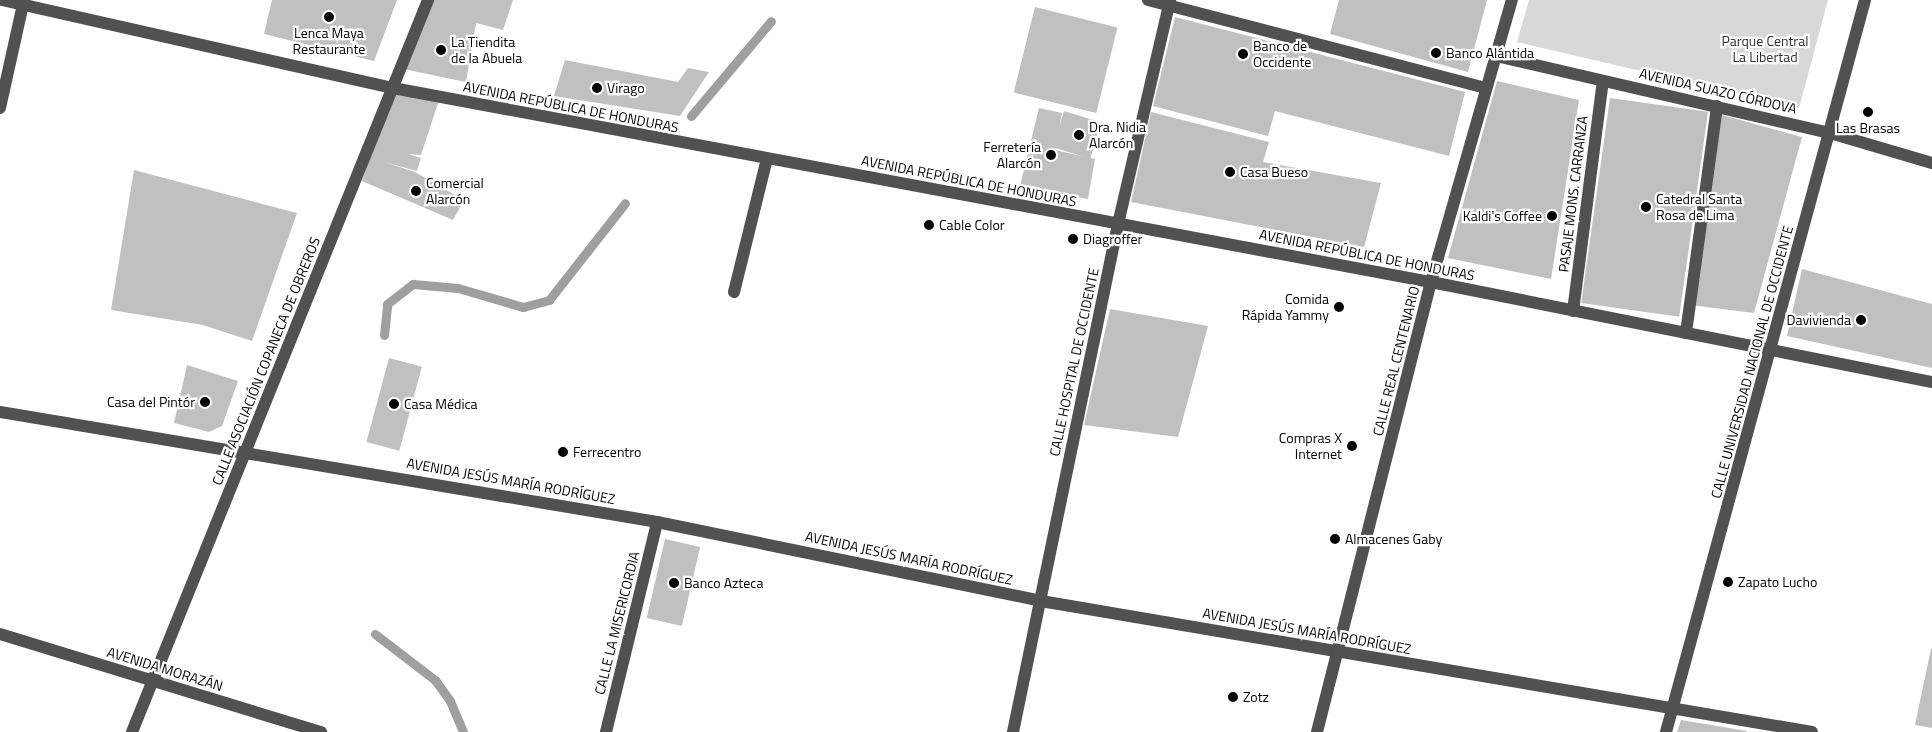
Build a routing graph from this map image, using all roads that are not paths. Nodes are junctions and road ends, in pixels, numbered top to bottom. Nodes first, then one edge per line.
1 (2, 0) edge
2 (428, 0) edge
3 (1148, 0) edge
4 (1512, 0) edge
5 (1865, 0) edge
6 (23, 2) edge
7 (1170, 3) edge
8 (1496, 56) junction
9 (1603, 81) junction
10 (393, 88) junction
11 (1485, 88) junction
12 (1717, 106) junction
13 (0, 108) edge
14 (1830, 132) junction
15 (767, 159) junction
16 (1932, 163) edge
17 (1118, 224) junction
18 (1431, 282) junction
19 (734, 292) dead end
20 (1574, 310) junction
21 (1686, 333) junction
22 (1771, 350) junction
23 (1932, 382) edge
24 (0, 412) edge
25 (246, 450) junction
26 (657, 522) junction
27 (1041, 601) junction
28 (0, 634) edge
29 (1337, 651) junction
30 (154, 681) junction
31 (1673, 708) junction
32 (132, 732) edge
33 (321, 732) edge
34 (606, 732) edge
35 (1013, 732) edge
36 (1317, 732) edge
37 (1666, 732) edge
38 (1812, 732) edge

1 - 6 street, AVENIDA REPÚBLICA DE HONDURAS
2 - 10 street, CALLE ASOCIACIÓN COPANECA DE OBREROS
3 - 7 street
4 - 8 street, CALLE REAL CENTENARIO
5 - 14 street, CALLE UNIVERSIDAD NACIONAL DE OCCIDENTE
6 - 10 street, AVENIDA REPÚBLICA DE HONDURAS
6 - 13 street
7 - 11 street
7 - 17 street, CALLE HOSPITAL DE OCCIDENTE
8 - 9 street, AVENIDA SUAZO CÓRDOVA
8 - 11 street, CALLE REAL CENTENARIO
9 - 12 street, AVENIDA SUAZO CÓRDOVA
9 - 20 street, PASAJE MONS. CARRANZA
10 - 15 street, AVENIDA REPÚBLICA DE HONDURAS
10 - 25 street, CALLE ASOCIACIÓN COPANECA DE OBREROS
11 - 18 street, CALLE REAL CENTENARIO
12 - 14 street, AVENIDA SUAZO CÓRDOVA
12 - 21 street
14 - 16 street, AVENIDA SUAZO CÓRDOVA
14 - 22 street, CALLE UNIVERSIDAD NACIONAL DE OCCIDENTE
15 - 17 street, AVENIDA REPÚBLICA DE HONDURAS
15 - 19 street
17 - 18 street, AVENIDA REPÚBLICA DE HONDURAS
17 - 27 street, CALLE HOSPITAL DE OCCIDENTE
18 - 20 street, AVENIDA REPÚBLICA DE HONDURAS
18 - 29 street, CALLE REAL CENTENARIO
20 - 21 street, AVENIDA REPÚBLICA DE HONDURAS
21 - 22 street, AVENIDA REPÚBLICA DE HONDURAS
22 - 23 street, AVENIDA REPÚBLICA DE HONDURAS
22 - 31 street, CALLE UNIVERSIDAD NACIONAL DE OCCIDENTE
24 - 25 street, AVENIDA JESÚS MARÍA RODRÍGUEZ
25 - 26 street, AVENIDA JESÚS MARÍA RODRÍGUEZ
25 - 30 street, CALLE ASOCIACIÓN COPANECA DE OBREROS
26 - 27 street, AVENIDA JESÚS MARÍA RODRÍGUEZ
26 - 34 street, CALLE LA MISERICORDIA
27 - 29 street, AVENIDA JESÚS MARÍA RODRÍGUEZ
27 - 35 street, CALLE HOSPITAL DE OCCIDENTE
28 - 30 street, AVENIDA MORAZÁN
29 - 31 street, AVENIDA JESÚS MARÍA RODRÍGUEZ
29 - 36 street, CALLE REAL CENTENARIO
30 - 32 street, CALLE ASOCIACIÓN COPANECA DE OBREROS
30 - 33 street, AVENIDA MORAZÁN
31 - 37 street, CALLE UNIVERSIDAD NACIONAL DE OCCIDENTE
31 - 38 street, AVENIDA JESÚS MARÍA RODRÍGUEZ

